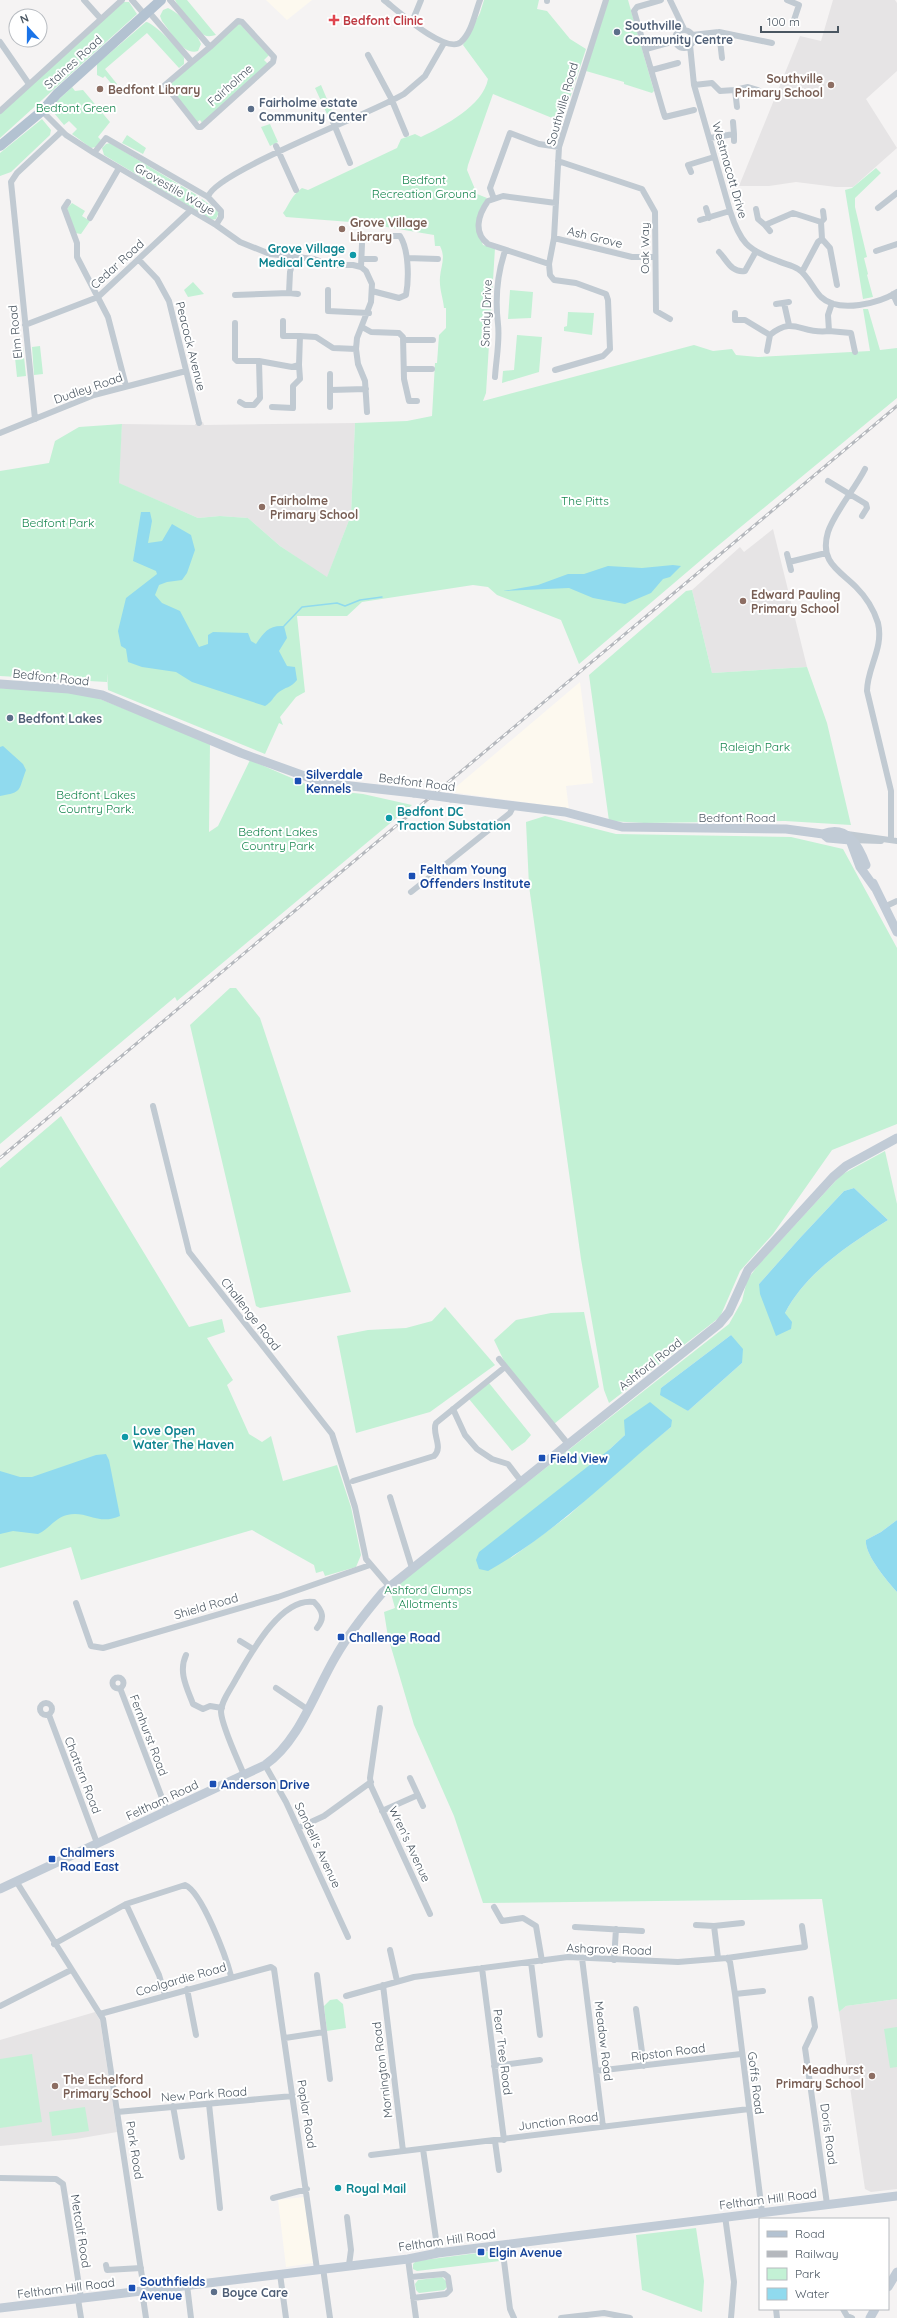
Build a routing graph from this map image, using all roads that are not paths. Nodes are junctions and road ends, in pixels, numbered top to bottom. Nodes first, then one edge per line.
1 (84, 0) edge
2 (122, 0) edge
3 (132, 0) edge
4 (161, 0) edge
5 (170, 0) edge
6 (384, 0) edge
7 (421, 0) edge
8 (480, 0) edge
9 (606, 0) edge
10 (661, 0) edge
11 (670, 0) edge
12 (787, 0) edge
13 (800, 2) edge
14 (146, 13) junction
15 (102, 19) junction
16 (412, 22) junction
17 (793, 23) dead end
18 (684, 30) junction
19 (719, 32) junction
20 (692, 35) junction
21 (675, 41) junction
22 (0, 42) edge
23 (444, 43) junction
24 (772, 43) dead end
25 (690, 45) junction
26 (210, 46) junction
27 (646, 48) junction
28 (368, 55) dead end
29 (722, 58) dead end
30 (192, 62) junction
31 (678, 63) dead end
32 (652, 70) junction
33 (29, 84) junction
34 (694, 85) junction
35 (735, 90) junction
36 (758, 90) dead end
37 (392, 101) junction
38 (737, 107) dead end
39 (694, 110) dead end
40 (0, 111) edge
41 (42, 111) junction
42 (331, 117) dead end
43 (733, 122) dead end
44 (335, 127) junction
45 (62, 131) junction
46 (406, 134) dead end
47 (734, 134) junction
48 (710, 138) junction
49 (734, 141) dead end
50 (0, 145) edge
51 (559, 147) junction
52 (277, 149) junction
53 (94, 153) junction
54 (714, 157) junction
55 (558, 161) junction
56 (350, 163) dead end
57 (119, 168) junction
58 (691, 172) dead end
59 (296, 190) dead end
60 (897, 193) edge
61 (208, 198) junction
62 (494, 199) junction
63 (68, 202) dead end
64 (556, 203) junction
65 (706, 208) dead end
66 (878, 208) dead end
67 (756, 210) dead end
68 (190, 211) junction
69 (730, 211) junction
70 (824, 211) dead end
71 (90, 218) dead end
72 (709, 218) junction
73 (700, 220) dead end
74 (821, 222) junction
75 (216, 225) junction
76 (765, 225) junction
77 (770, 231) dead end
78 (391, 236) dead end
79 (554, 238) junction
80 (822, 239) junction
81 (362, 244) dead end
82 (897, 244) edge
83 (505, 251) junction
84 (876, 251) dead end
85 (719, 252) dead end
86 (755, 253) junction
87 (654, 257) junction
88 (294, 258) junction
89 (407, 258) junction
90 (438, 258) dead end
91 (362, 259) junction
92 (376, 259) dead end
93 (139, 260) junction
94 (549, 264) junction
95 (362, 267) junction
96 (802, 272) junction
97 (837, 285) dead end
98 (328, 290) dead end
99 (372, 291) junction
100 (290, 293) junction
101 (895, 293) edge
102 (298, 294) dead end
103 (235, 295) dead end
104 (98, 297) junction
105 (832, 303) junction
106 (897, 303) edge
107 (776, 304) dead end
108 (369, 313) junction
109 (670, 319) dead end
110 (735, 319) dead end
111 (283, 321) dead end
112 (235, 323) dead end
113 (789, 324) junction
114 (25, 325) junction
115 (362, 327) junction
116 (829, 331) junction
117 (770, 335) junction
118 (300, 336) junction
119 (404, 340) junction
120 (433, 340) dead end
121 (356, 349) junction
122 (767, 351) dead end
123 (855, 352) dead end
124 (259, 361) junction
125 (299, 365) junction
126 (404, 369) junction
127 (432, 369) dead end
128 (555, 370) dead end
129 (186, 371) junction
130 (330, 374) dead end
131 (495, 377) dead end
132 (126, 386) junction
133 (366, 389) junction
134 (330, 390) junction
135 (417, 401) dead end
136 (240, 402) dead end
137 (272, 407) dead end
138 (330, 407) dead end
139 (367, 412) dead end
140 (35, 419) junction
141 (199, 423) dead end
142 (0, 433) edge
143 (865, 469) dead end
144 (828, 481) dead end
145 (850, 495) junction
146 (862, 516) dead end
147 (826, 553) junction
148 (787, 554) dead end
149 (789, 562) junction
150 (791, 570) dead end
151 (0, 684) edge
152 (514, 805) junction
153 (852, 838) junction
154 (892, 840) edge
155 (411, 892) dead end
156 (897, 901) edge
157 (884, 906) junction
158 (897, 932) edge
159 (153, 1106) dead end
160 (897, 1138) edge
161 (499, 1359) dead end
162 (505, 1367) junction
163 (453, 1409) junction
164 (568, 1444) junction
165 (437, 1453) junction
166 (442, 1458) dead end
167 (521, 1480) junction
168 (353, 1481) dead end
169 (390, 1497) dead end
170 (370, 1565) junction
171 (412, 1568) junction
172 (389, 1586) junction
173 (76, 1603) dead end
174 (317, 1628) dead end
175 (240, 1641) dead end
176 (253, 1649) junction
177 (183, 1659) dead end
178 (120, 1688) dead end
179 (276, 1688) dead end
180 (222, 1708) junction
181 (380, 1708) dead end
182 (308, 1709) junction
183 (49, 1715) dead end
184 (265, 1765) junction
185 (244, 1775) junction
186 (410, 1778) dead end
187 (371, 1782) junction
188 (418, 1795) junction
189 (423, 1806) dead end
190 (167, 1811) junction
191 (382, 1811) junction
192 (298, 1828) junction
193 (97, 1843) junction
194 (16, 1881) junction
195 (0, 1889) edge
196 (126, 1904) junction
197 (494, 1907) dead end
198 (430, 1914) dead end
199 (742, 1923) dead end
200 (696, 1925) dead end
201 (714, 1926) junction
202 (802, 1926) dead end
203 (575, 1927) dead end
204 (616, 1929) junction
205 (642, 1931) dead end
206 (348, 1937) dead end
207 (54, 1944) junction
208 (390, 1950) dead end
209 (582, 1958) junction
210 (718, 1958) junction
211 (727, 1958) junction
212 (614, 1960) junction
213 (542, 1961) junction
214 (531, 1962) junction
215 (269, 1968) joint
216 (482, 1968) junction
217 (71, 1970) junction
218 (316, 1975) dead end
219 (232, 1976) junction
220 (397, 1981) junction
221 (383, 1985) junction
222 (187, 1989) junction
223 (763, 1991) dead end
224 (735, 1994) junction
225 (165, 1995) junction
226 (346, 1996) dead end
227 (811, 1999) dead end
228 (0, 2006) edge
229 (636, 2009) dead end
230 (100, 2014) junction
231 (324, 2032) junction
232 (196, 2035) dead end
233 (540, 2035) dead end
234 (284, 2038) junction
235 (741, 2054) junction
236 (540, 2060) dead end
237 (494, 2066) junction
238 (644, 2066) junction
239 (329, 2068) junction
240 (321, 2069) dead end
241 (596, 2071) junction
242 (330, 2078) dead end
243 (293, 2096) junction
244 (209, 2104) junction
245 (173, 2106) junction
246 (748, 2109) junction
247 (117, 2112) junction
248 (603, 2127) junction
249 (504, 2140) junction
250 (495, 2141) junction
251 (423, 2149) junction
252 (403, 2151) junction
253 (371, 2155) dead end
254 (182, 2157) dead end
255 (499, 2170) dead end
256 (0, 2178) edge
257 (307, 2189) junction
258 (897, 2196) edge
259 (273, 2198) dead end
260 (827, 2204) junction
261 (220, 2208) dead end
262 (762, 2212) junction
263 (725, 2216) junction
264 (347, 2217) dead end
265 (502, 2245) junction
266 (438, 2253) junction
267 (408, 2259) junction
268 (106, 2265) dead end
269 (349, 2265) junction
270 (141, 2268) junction
271 (320, 2268) junction
272 (897, 2272) edge
273 (280, 2274) junction
274 (411, 2277) junction
275 (889, 2283) edge
276 (187, 2285) junction
277 (143, 2291) junction
278 (79, 2298) junction
279 (413, 2298) junction
280 (0, 2308) edge
281 (844, 2310) edge
282 (81, 2318) edge
283 (146, 2318) edge
284 (191, 2318) edge
285 (286, 2318) edge
286 (330, 2318) edge
287 (416, 2318) edge
288 (514, 2318) edge
289 (561, 2318) edge
290 (630, 2318) edge
291 (731, 2318) edge
292 (852, 2318) edge

1 - 15 street
2 - 15 street, Staines Road
3 - 14 street
4 - 14 main road, Staines Road
5 - 26 street
6 - 16 street
7 - 16 street
8 - 23 street
9 - 51 street, Southville Road
10 - 27 street
11 - 18 street
12 - 13 street
13 - 17 street
14 - 30 street
14 - 41 main road, Staines Road
15 - 33 street, Staines Road
16 - 23 street
18 - 20 street
18 - 21 street
19 - 20 street
19 - 24 street
19 - 29 street
20 - 25 street
21 - 25 street
21 - 27 street
22 - 33 street
23 - 37 street, Grovestile Waye
25 - 34 street, Westmacott Drive
26 - 30 street, Fairholme
26 - 30 street, Fairholme
27 - 32 street
28 - 37 street
31 - 32 street
32 - 39 street
33 - 40 street, Staines Road
34 - 35 street
34 - 48 street, Westmacott Drive
35 - 36 street
35 - 38 street
37 - 44 street, Grovestile Waye
37 - 46 street
41 - 45 street, Grovestile Waye
41 - 50 main road, Staines Road
42 - 44 street
43 - 47 street
44 - 52 street, Grovestile Waye
44 - 56 street
45 - 53 street, Grovestile Waye
45 - 114 street, Elm Road
47 - 48 street
47 - 49 street
48 - 54 street, Westmacott Drive
51 - 55 street, Southville Road
51 - 62 street
52 - 59 street
52 - 61 street, Grovestile Waye
53 - 57 street, Grovestile Waye
53 - 61 street, Grovestile Waye
54 - 58 street
54 - 69 street, Westmacott Drive
55 - 64 street, Southville Road
55 - 87 street, Oak Way
57 - 68 street, Grovestile Waye
57 - 71 street
60 - 66 street
61 - 75 street, Grovestile Waye
62 - 64 street
62 - 83 street
63 - 104 street
64 - 79 street, Southville Road
65 - 72 street
67 - 76 street
68 - 75 street, Grovestile Waye
68 - 93 street, Cedar Road
69 - 72 street
69 - 86 street, Westmacott Drive
70 - 74 street
72 - 73 street
74 - 76 street
74 - 80 street
75 - 88 street
76 - 77 street
78 - 89 street
79 - 87 street, Ash Grove
79 - 94 street, Southville Road
80 - 96 street
80 - 97 street
81 - 91 street
82 - 84 street
83 - 94 street
83 - 131 street, Sandy Drive
85 - 86 street
86 - 96 street, Westmacott Drive
87 - 109 street, Oak Way
88 - 95 street
88 - 100 street
89 - 90 street
89 - 99 street
91 - 92 street
91 - 95 street
93 - 104 street, Cedar Road
93 - 129 street, Peacock Avenue
94 - 128 street
95 - 99 street
96 - 105 street, Westmacott Drive
98 - 108 street
99 - 108 street
100 - 102 street
100 - 103 street
101 - 105 street
101 - 106 street
104 - 114 street, Cedar Road
104 - 132 street
105 - 116 street
107 - 113 street
108 - 115 street
110 - 117 street
111 - 118 street
112 - 124 street
113 - 116 street
113 - 117 street
114 - 140 street, Elm Road
115 - 119 street
115 - 121 street
116 - 123 street
117 - 122 street
118 - 121 street
118 - 125 street
119 - 120 street
119 - 126 street
121 - 133 street
124 - 125 street
124 - 136 street
125 - 137 street
126 - 127 street
126 - 135 street
129 - 132 street, Dudley Road
129 - 141 street, Peacock Avenue
130 - 134 street
132 - 140 street, Dudley Road
133 - 134 street
133 - 139 street
134 - 138 street
140 - 142 street, Dudley Road
143 - 145 street
144 - 145 street
145 - 146 street
145 - 147 street
147 - 149 street
147 - 154 street
148 - 149 street
149 - 150 street
151 - 152 street, Bedfont Road, bridge
152 - 153 street, Bedfont Road
152 - 155 street
153 - 154 street, Bedfont Road
153 - 157 street
156 - 157 street
157 - 158 street
159 - 170 street, Challenge Road
160 - 164 street, Ashford Road
161 - 162 street
162 - 163 street
162 - 164 street
163 - 165 street
163 - 167 street
164 - 167 street, Ashford Road
165 - 166 street
165 - 168 street
167 - 171 street, Ashford Road
169 - 171 street
170 - 172 street, Challenge Road
170 - 173 street, Shield Road
171 - 172 street, Ashford Road
172 - 182 street, Feltham Road
174 - 176 street
175 - 176 street
176 - 180 street
177 - 180 street
178 - 190 street, Fernhurst Road
179 - 182 street
180 - 185 street
181 - 187 street, Wren's Avenue
182 - 184 street, Feltham Road
183 - 193 street, Chattern Road
184 - 185 street, Feltham Road
184 - 192 street, Sandell's Avenue
185 - 190 street, Feltham Road
186 - 188 street
187 - 191 street, Wren's Avenue
187 - 192 street
188 - 189 street
188 - 191 street
190 - 193 street, Feltham Road
191 - 198 street, Wren's Avenue
192 - 206 street, Sandell's Avenue
193 - 194 street, Feltham Road
194 - 195 street, Feltham Road
194 - 207 street
196 - 207 street
196 - 219 street
196 - 225 street
197 - 213 street
199 - 201 street
200 - 201 street
201 - 210 street
202 - 211 street, Ashgrove Road
203 - 204 street
204 - 205 street
204 - 212 street
207 - 217 street
208 - 220 street
209 - 212 street, Ashgrove Road
209 - 213 street, Ashgrove Road
209 - 241 street, Meadow Road
210 - 211 street, Ashgrove Road
210 - 212 street, Ashgrove Road
211 - 224 street, Goffs Road
213 - 214 street, Ashgrove Road
214 - 216 street, Ashgrove Road
214 - 233 street
215 - 219 street, Coolgardie Road
215 - 234 street, Poplar Road
216 - 220 street, Ashgrove Road
216 - 237 street, Pear Tree Road
217 - 228 street
217 - 230 street
218 - 231 street
219 - 222 street, Coolgardie Road
220 - 221 street, Ashgrove Road
221 - 226 street, Ashgrove Road
221 - 252 street, Mornington Road
222 - 225 street, Coolgardie Road
222 - 232 street
223 - 224 street
224 - 235 street, Goffs Road
225 - 230 street, Coolgardie Road
227 - 260 street, Doris Road
229 - 238 street
230 - 247 street, Park Road
231 - 234 street
231 - 239 street
234 - 243 street, Poplar Road
235 - 238 street, Ripston Road
235 - 246 street, Goffs Road
236 - 237 street
237 - 249 street, Pear Tree Road
238 - 241 street, Ripston Road
239 - 240 street
239 - 242 street
241 - 248 street, Meadow Road
243 - 244 street, New Park Road
243 - 257 street, Poplar Road
244 - 245 street, New Park Road
244 - 261 street
245 - 247 street, New Park Road
245 - 254 street
246 - 248 street, Junction Road
246 - 262 street, Goffs Road
247 - 270 street, Park Road
248 - 249 street, Junction Road
249 - 250 street, Junction Road
250 - 251 street, Junction Road
250 - 255 street
251 - 252 street, Junction Road
251 - 266 street
252 - 253 street, Junction Road
256 - 278 street, Metcalf Road
257 - 259 street
257 - 271 street, Poplar Road
258 - 260 street, Feltham Hill Road
260 - 262 street, Feltham Hill Road
262 - 263 street, Feltham Hill Road
263 - 265 street, Feltham Hill Road
263 - 291 street
264 - 269 street
265 - 266 street, Feltham Hill Road
265 - 288 street
266 - 267 street, Feltham Hill Road
267 - 269 street, Feltham Hill Road
267 - 274 street
268 - 270 street
269 - 271 street, Feltham Hill Road
270 - 277 street, Park Road
271 - 273 street, Feltham Hill Road
271 - 286 street, Poplar Road
272 - 275 street
273 - 276 street, Feltham Hill Road
273 - 285 street
274 - 279 street
274 - 279 street
276 - 277 street, Feltham Hill Road
276 - 284 street
277 - 278 street, Feltham Hill Road
277 - 283 street
278 - 280 street, Feltham Hill Road
278 - 282 street, Metcalf Road
279 - 287 street
281 - 292 street
289 - 290 street

